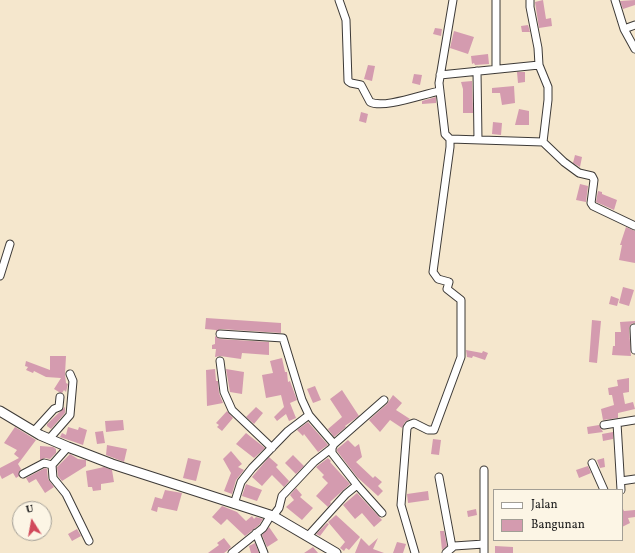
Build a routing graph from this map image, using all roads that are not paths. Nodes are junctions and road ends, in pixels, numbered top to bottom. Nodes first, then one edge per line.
1 (339, 0) edge
2 (453, 0) edge
3 (496, 0) edge
4 (530, 0) edge
5 (615, 0) edge
6 (635, 25) edge
7 (624, 29) junction
8 (635, 48) edge
9 (539, 65) junction
10 (496, 69) junction
11 (477, 71) junction
12 (440, 75) junction
13 (440, 90) junction
14 (450, 139) junction
15 (478, 140) junction
16 (543, 142) junction
17 (635, 226) edge
18 (10, 244) dead end
19 (0, 276) edge
20 (634, 328) edge
21 (220, 334) dead end
22 (635, 350) edge
23 (220, 361) dead end
24 (70, 374) dead end
25 (60, 397) dead end
26 (384, 400) dead end
27 (0, 411) edge
28 (309, 415) junction
29 (635, 420) edge
30 (617, 423) junction
31 (604, 424) dead end
32 (34, 431) junction
33 (49, 439) junction
34 (333, 446) junction
35 (68, 447) junction
36 (272, 448) junction
37 (592, 462) dead end
38 (52, 465) junction
39 (484, 470) dead end
40 (23, 474) dead end
41 (439, 477) dead end
42 (635, 479) edge
43 (621, 481) junction
44 (357, 485) junction
45 (604, 489) edge
46 (621, 489) edge
47 (234, 504) junction
48 (382, 513) dead end
49 (272, 516) junction
50 (256, 534) junction
51 (308, 536) junction
52 (88, 541) dead end
53 (484, 544) junction
54 (452, 547) junction
55 (232, 553) edge
56 (264, 553) edge
57 (336, 553) edge
58 (415, 553) edge
59 (446, 553) edge
60 (484, 553) edge

1 - 13 street
2 - 12 street
3 - 10 street
4 - 9 street
5 - 7 street
6 - 7 street
7 - 8 street
9 - 10 street
9 - 16 street
10 - 11 street
11 - 12 street
11 - 15 street
12 - 13 street
13 - 14 street
14 - 15 street
14 - 58 street
15 - 16 street
16 - 17 street
18 - 19 street
20 - 22 street
21 - 28 street
23 - 36 street
24 - 33 street
25 - 32 street
26 - 34 street
27 - 32 street
28 - 34 street
28 - 36 street
29 - 30 street
30 - 31 street
30 - 43 street
32 - 33 street
33 - 35 street
34 - 44 street
34 - 49 street
35 - 38 street
35 - 47 street
36 - 47 street
37 - 45 street
38 - 40 street
38 - 52 street
39 - 53 street
41 - 54 street
42 - 43 street
43 - 46 street
44 - 48 street
44 - 51 street
47 - 49 street
49 - 50 street
49 - 51 street
50 - 55 street
50 - 56 street
51 - 57 street
53 - 54 street
53 - 60 street
54 - 59 street

